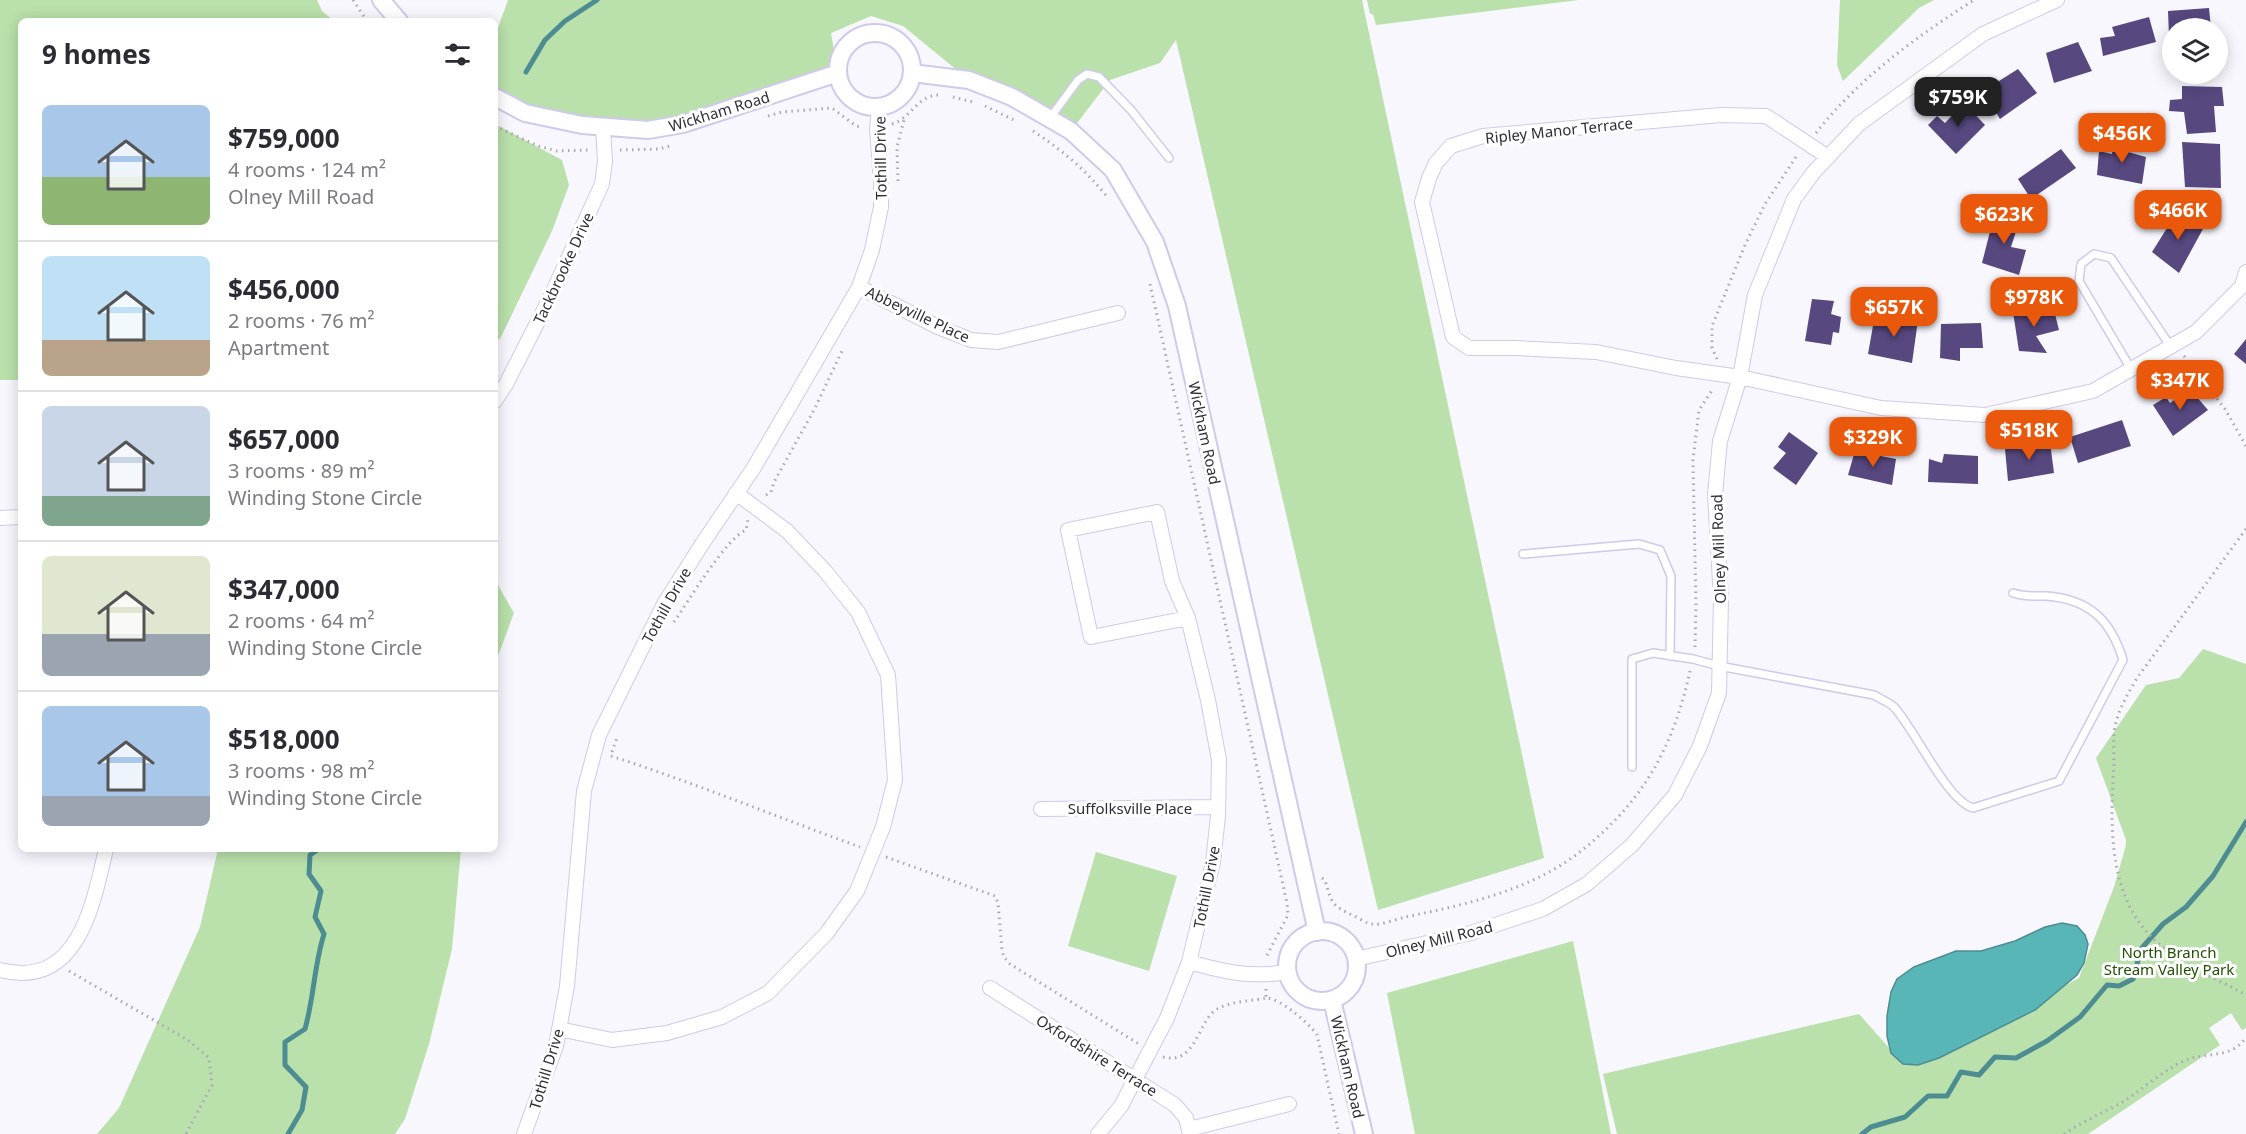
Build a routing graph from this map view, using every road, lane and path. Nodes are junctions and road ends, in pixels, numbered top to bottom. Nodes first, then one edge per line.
1 (352, 0) edge
2 (381, 0) edge
3 (1974, 0) edge
4 (2057, 0) edge
5 (365, 18) edge
6 (396, 18) edge
7 (838, 73) junction
8 (912, 73) junction
9 (498, 99) edge
10 (975, 102) dead end
11 (984, 106) dead end
12 (879, 107) junction
13 (760, 118) dead end
14 (1050, 118) junction
15 (904, 120) junction
16 (1019, 122) dead end
17 (498, 127) edge
18 (1028, 127) dead end
19 (603, 128) junction
20 (877, 129) junction
21 (679, 142) dead end
22 (1809, 143) junction
23 (605, 150) junction
24 (1828, 157) junction
25 (1169, 158) dead end
26 (898, 187) dead end
27 (1108, 198) dead end
28 (2246, 272) edge
29 (1148, 279) dead end
30 (859, 287) junction
31 (1118, 314) dead end
32 (846, 342) dead end
33 (2173, 346) junction
34 (2132, 369) junction
35 (1717, 374) junction
36 (1740, 377) junction
37 (498, 396) edge
38 (2246, 446) edge
39 (736, 493) junction
40 (756, 508) junction
41 (18, 517) edge
42 (0, 518) edge
43 (2246, 529) edge
44 (1523, 554) dead end
45 (2013, 593) dead end
46 (1188, 618) junction
47 (669, 630) dead end
48 (1670, 656) junction
49 (1693, 659) junction
50 (1719, 666) junction
51 (619, 730) dead end
52 (611, 756) junction
53 (609, 764) dead end
54 (1632, 767) dead end
55 (1218, 807) junction
56 (1041, 809) dead end
57 (105, 852) edge
58 (873, 852) junction
59 (1304, 879) junction
60 (1317, 932) junction
61 (1356, 959) junction
62 (1189, 962) junction
63 (55, 963) junction
64 (0, 970) edge
65 (1287, 972) junction
66 (1266, 975) junction
67 (990, 988) dead end
68 (2246, 995) edge
69 (1266, 998) junction
70 (1332, 1000) junction
71 (559, 1029) junction
72 (2246, 1037) edge
73 (1150, 1051) junction
74 (1135, 1079) junction
75 (1289, 1104) dead end
76 (1190, 1131) edge
77 (186, 1134) edge
78 (524, 1134) edge
79 (1098, 1134) edge
80 (1339, 1134) edge
81 (1364, 1134) edge
82 (2064, 1134) edge

1 - 5 path
2 - 6 street
3 - 22 path
4 - 24 street, Olney Mill Road
7 - 8 street
7 - 12 street
7 - 19 street, Wickham Road
8 - 12 street
8 - 14 street, Wickham Road
9 - 19 street, Wickham Road
10 - 15 path
11 - 16 path
12 - 20 street, Tothill Drive
13 - 20 path
14 - 25 lane
14 - 59 street, Wickham Road
15 - 20 path
15 - 26 path
17 - 23 path
18 - 27 path
19 - 23 street, Tackbrooke Drive
20 - 30 street, Tothill Drive
21 - 23 path
22 - 24 street, Ripley Manor Terrace
22 - 35 path
22 - 35 street, Ripley Manor Terrace
23 - 37 street, Tackbrooke Drive
24 - 36 street, Olney Mill Road
28 - 33 street, Ripley Manor Terrace
29 - 66 path
30 - 31 street, Abbeyville Place
30 - 39 street, Tothill Drive
32 - 40 path
33 - 34 street, Ripley Manor Terrace
33 - 34 lane
33 - 38 path
34 - 36 street, Ripley Manor Terrace
35 - 36 street, Ripley Manor Terrace
35 - 49 path
36 - 50 street, Olney Mill Road
39 - 40 street
39 - 71 street, Tothill Drive
40 - 47 path
40 - 58 street
41 - 42 street
43 - 68 path
44 - 48 lane
45 - 50 lane
46 - 46 street, Tothill Drive
46 - 55 street, Tothill Drive
48 - 49 lane
48 - 54 lane
49 - 50 lane
49 - 59 path
50 - 61 street, Olney Mill Road
51 - 52 path
52 - 53 path
52 - 58 path
55 - 56 street, Suffolksville Place
55 - 62 street, Tothill Drive
57 - 63 street
58 - 71 street
58 - 73 path
59 - 60 street, Wickham Road
60 - 61 street
60 - 65 street
61 - 70 street
62 - 66 street
62 - 73 street, Tothill Drive
63 - 64 street
63 - 77 path
65 - 66 street
65 - 70 street
66 - 69 path
67 - 74 street, Oxfordshire Terrace
69 - 73 path
69 - 80 path
70 - 81 street, Wickham Road
71 - 78 street, Tothill Drive
72 - 82 path
73 - 74 street, Tothill Drive
74 - 76 street, Oxfordshire Terrace
74 - 79 street, Tothill Drive
75 - 76 street

